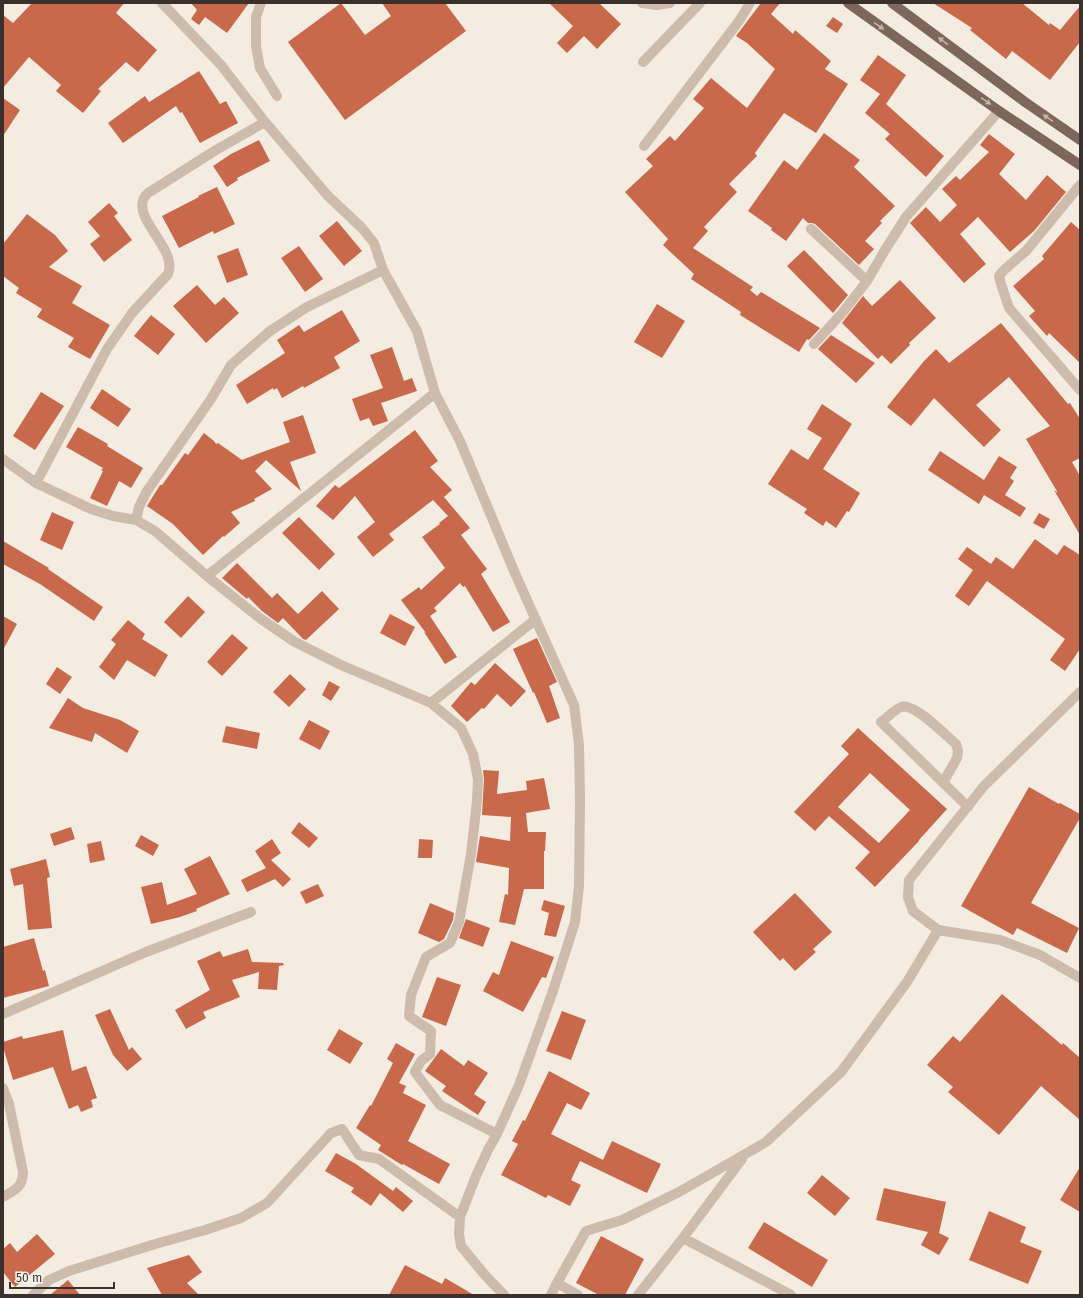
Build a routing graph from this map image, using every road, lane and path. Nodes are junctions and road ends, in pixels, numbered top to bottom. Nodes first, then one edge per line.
1 (162, 3) edge
2 (262, 3) edge
3 (642, 3) edge
4 (670, 3) edge
5 (700, 3) edge
6 (750, 3) edge
7 (848, 3) edge
8 (892, 3) edge
9 (644, 62) dead end
10 (277, 96) dead end
11 (999, 111) junction
12 (265, 122) junction
13 (1080, 140) edge
14 (644, 146) dead end
15 (1080, 165) edge
16 (1080, 185) edge
17 (811, 229) dead end
18 (383, 270) junction
19 (867, 281) junction
20 (814, 344) dead end
21 (1080, 390) edge
22 (435, 393) junction
23 (3, 459) edge
24 (36, 483) junction
25 (136, 520) junction
26 (207, 576) junction
27 (536, 619) junction
28 (1080, 692) edge
29 (431, 703) junction
30 (943, 783) junction
31 (968, 807) junction
32 (251, 912) dead end
33 (938, 930) junction
34 (1080, 978) edge
35 (3, 1014) edge
36 (3, 1088) edge
37 (497, 1134) junction
38 (744, 1156) junction
39 (3, 1197) edge
40 (460, 1217) junction
41 (683, 1238) junction
42 (557, 1283) junction
43 (34, 1295) edge
44 (504, 1295) edge
45 (551, 1295) edge
46 (578, 1295) edge
47 (638, 1295) edge
48 (791, 1295) edge

1 - 12 street
2 - 10 street
3 - 4 street
5 - 9 street
6 - 14 street
7 -> 11 main road
13 -> 8 main road
11 - 15 main road
11 - 19 street
12 - 18 street
12 - 24 street
16 - 21 street
17 - 19 street
18 - 22 street
18 - 25 street
19 - 20 street
22 - 26 street
22 - 27 street
23 - 24 street
24 - 25 street
25 - 26 street
26 - 29 street
27 - 29 street
27 - 37 street
28 - 31 street
29 - 37 street
30 - 30 street
30 - 31 street
31 - 33 street
32 - 35 street
33 - 34 street
33 - 38 street
36 - 39 street
37 - 40 street
38 - 41 street
38 - 42 street
40 - 43 street
40 - 44 street
41 - 47 street
41 - 48 street
42 - 45 street
42 - 46 street

